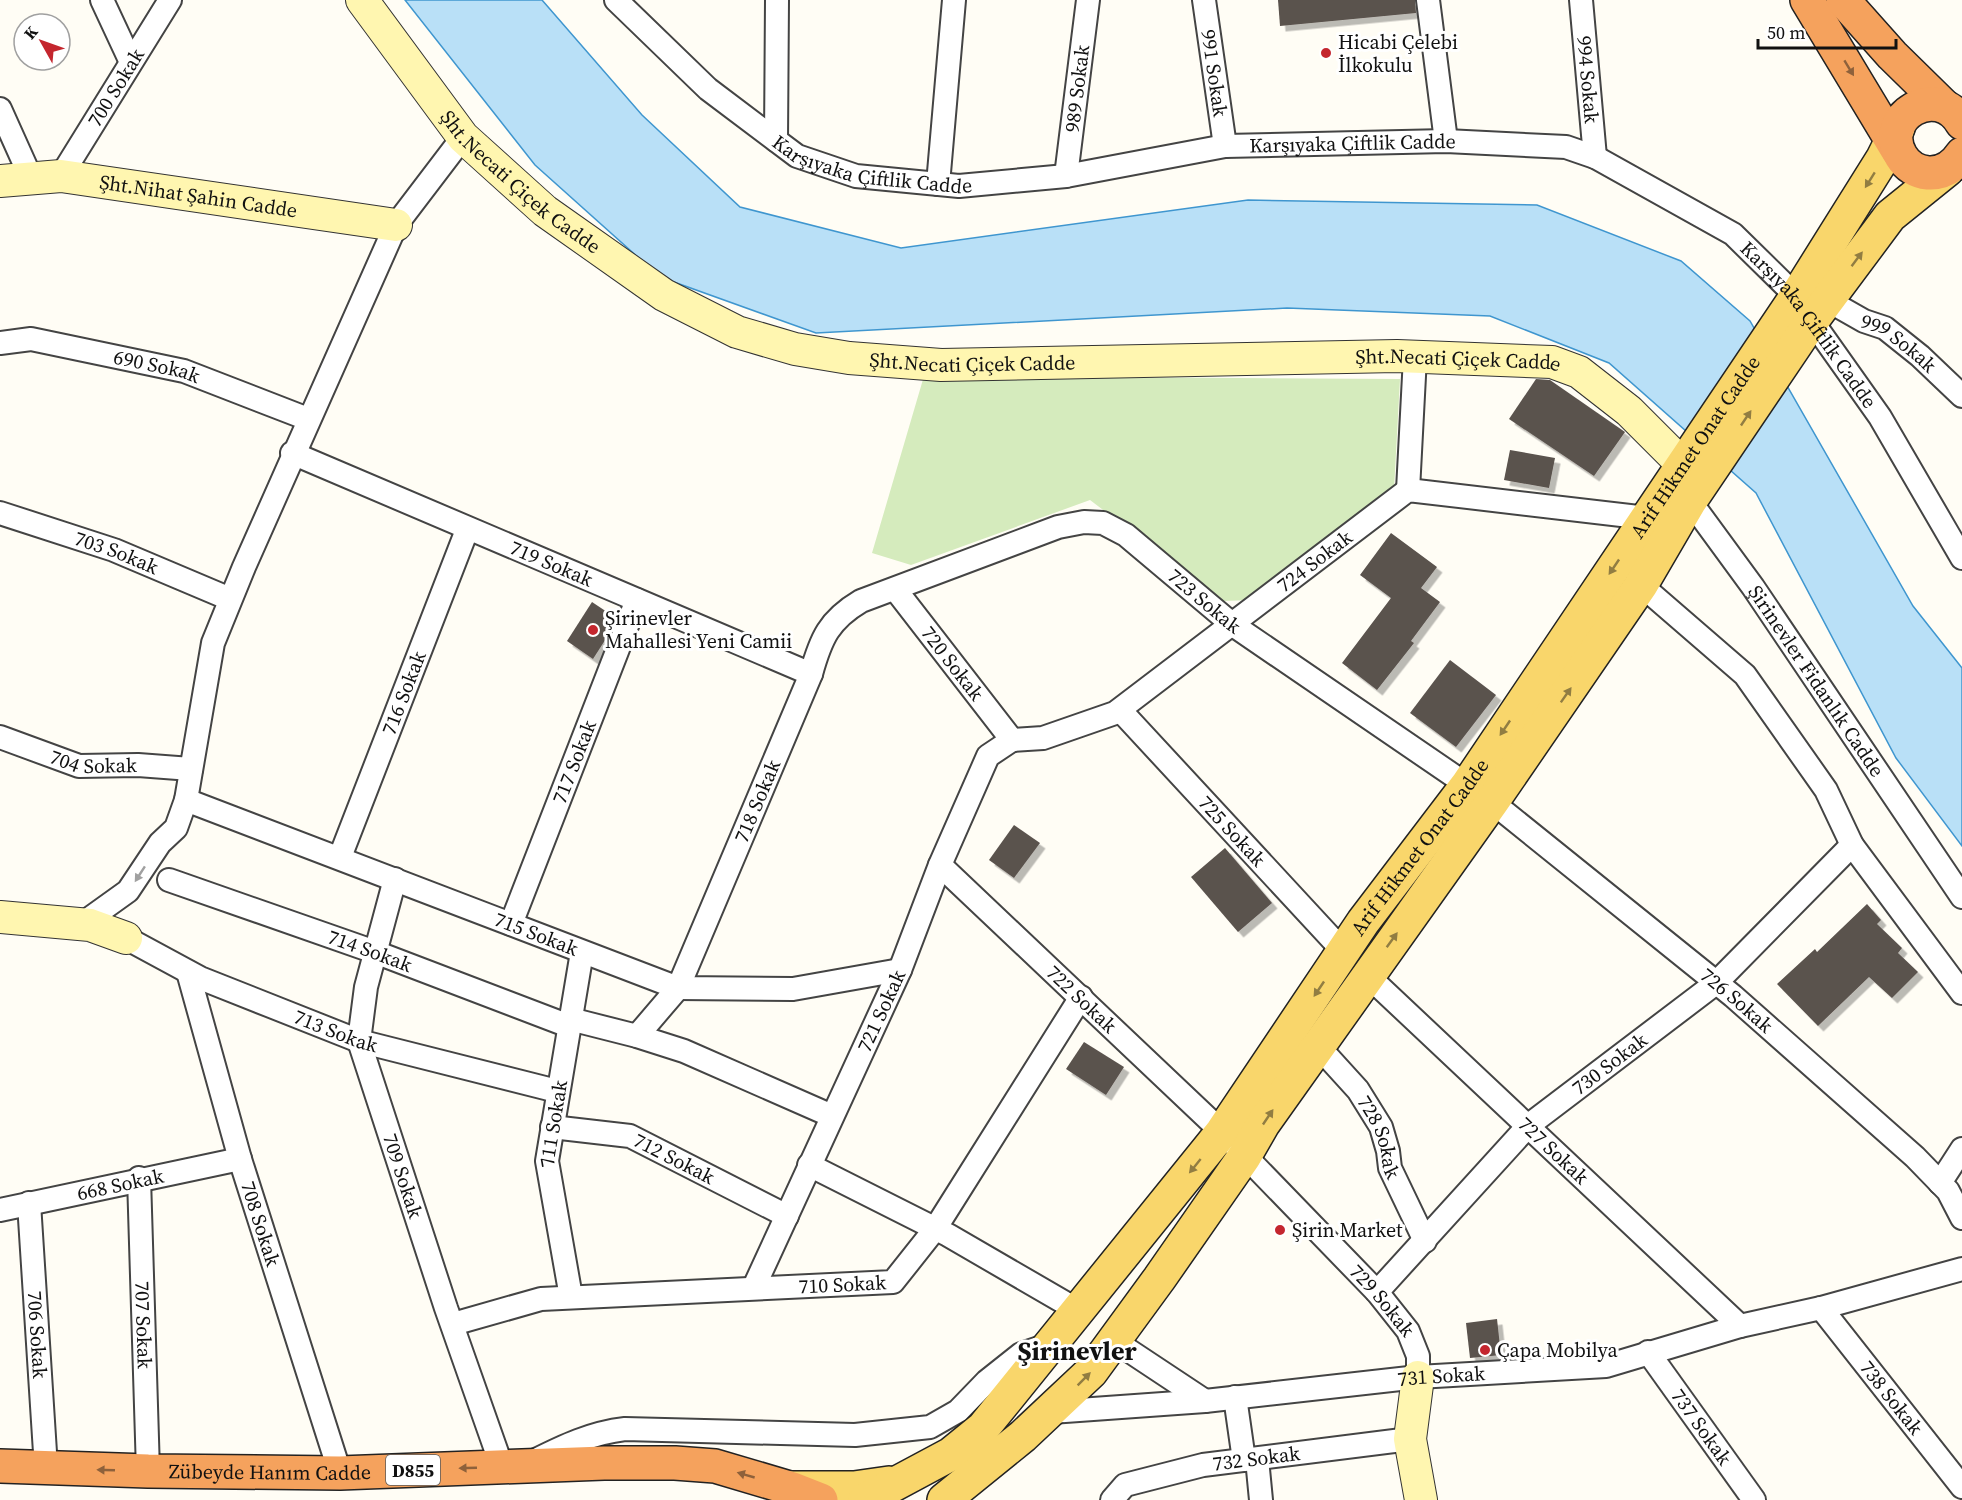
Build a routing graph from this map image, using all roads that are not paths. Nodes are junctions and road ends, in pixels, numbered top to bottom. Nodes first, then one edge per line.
1 (102, 0) edge
2 (170, 0) edge
3 (362, 0) edge
4 (616, 0) edge
5 (777, 0) edge
6 (954, 0) edge
7 (1088, 0) edge
8 (1204, 0) edge
9 (1428, 0) edge
10 (1581, 0) edge
11 (1807, 0) edge
12 (1843, 0) edge
13 (130, 60) junction
14 (0, 109) edge
15 (1957, 118) edge
16 (463, 137) junction
17 (776, 140) junction
18 (1896, 140) junction
19 (1446, 141) junction
20 (1225, 146) junction
21 (1595, 157) junction
22 (1947, 172) edge
23 (1066, 176) junction
24 (46, 177) junction
25 (0, 181) edge
26 (938, 184) junction
27 (396, 225) junction
28 (1802, 316) junction
29 (0, 343) edge
30 (1415, 357) junction
31 (1962, 396) edge
32 (309, 419) junction
33 (292, 453) junction
34 (1696, 459) junction
35 (1408, 490) junction
36 (1690, 501) junction
37 (0, 513) edge
38 (1647, 518) junction
39 (467, 530) junction
40 (1962, 558) edge
41 (1641, 585) junction
42 (895, 589) junction
43 (230, 599) junction
44 (637, 600) junction
45 (1233, 625) junction
46 (811, 674) junction
47 (1120, 710) junction
48 (0, 737) edge
49 (1012, 740) junction
50 (191, 769) junction
51 (1480, 793) junction
52 (186, 800) junction
53 (1852, 845) junction
54 (340, 858) junction
55 (940, 865) junction
56 (395, 879) junction
57 (169, 880) dead end
58 (1962, 897) edge
59 (0, 917) edge
60 (82, 924) junction
61 (511, 924) junction
62 (126, 938) joint
63 (582, 951) junction
64 (375, 952) junction
65 (1344, 952) junction
66 (900, 970) junction
67 (188, 972) junction
68 (1367, 975) junction
69 (1716, 983) junction
70 (678, 988) junction
71 (1962, 993) edge
72 (1081, 998) junction
73 (569, 1023) junction
74 (637, 1036) junction
75 (359, 1041) junction
76 (1318, 1046) junction
77 (557, 1091) junction
78 (832, 1116) junction
79 (1529, 1125) junction
80 (552, 1127) junction
81 (1222, 1132) junction
82 (1962, 1149) edge
83 (1244, 1157) junction
84 (240, 1158) junction
85 (809, 1165) junction
86 (139, 1178) junction
87 (1940, 1183) junction
88 (29, 1203) junction
89 (0, 1210) edge
90 (787, 1216) junction
91 (1962, 1218) edge
92 (935, 1229) junction
93 (1425, 1240) junction
94 (1962, 1269) edge
95 (754, 1287) junction
96 (1377, 1293) junction
97 (571, 1297) junction
98 (1821, 1308) junction
99 (1079, 1311) junction
100 (453, 1324) junction
101 (1740, 1326) junction
102 (1116, 1342) junction
103 (1053, 1344) junction
104 (1648, 1352) junction
105 (1418, 1377) junction
106 (1235, 1397) junction
107 (1205, 1401) junction
108 (1051, 1412) junction
109 (1023, 1436) junction
110 (1410, 1439) junction
111 (1250, 1459) junction
112 (0, 1466) edge
113 (513, 1466) junction
114 (46, 1468) junction
115 (148, 1471) junction
116 (340, 1473) junction
117 (897, 1482) junction
118 (1962, 1487) edge
119 (791, 1488) junction
120 (821, 1500) edge
121 (865, 1500) edge
122 (944, 1500) edge
123 (976, 1500) edge
124 (1112, 1500) edge
125 (1261, 1500) edge
126 (1421, 1500) edge
127 (1754, 1500) edge

1 - 13 street
2 - 13 street, 700 Sokak
3 - 16 street, Şht.Necati Çiçek Cadde
4 - 17 street, Karşıyaka Çiftlik Cadde
5 - 17 street
6 - 26 street
7 - 23 street, 989 Sokak
8 - 20 street, 991 Sokak
9 - 19 street
10 - 21 street, 994 Sokak
11 -> 18 highway
12 - 15 highway
13 - 24 street, 700 Sokak
14 - 24 street
15 - 18 highway
16 - 27 street
16 - 30 street, Şht.Necati Çiçek Cadde
17 - 26 street, Karşıyaka Çiftlik Cadde
18 - 22 highway
18 -> 28 main road, Arif Hikmet Onat Cadde
19 - 20 street, Karşıyaka Çiftlik Cadde
19 - 21 street, Karşıyaka Çiftlik Cadde
20 - 23 street, Karşıyaka Çiftlik Cadde
21 - 28 street, Karşıyaka Çiftlik Cadde
28 -> 22 main road, Arif Hikmet Onat Cadde
23 - 26 street, Karşıyaka Çiftlik Cadde
24 - 25 street, Şht.Nihat Şahin Cadde
24 - 27 street, Şht.Nihat Şahin Cadde
27 - 32 street
28 - 31 street, 999 Sokak
28 - 34 main road, Arif Hikmet Onat Cadde
28 - 40 street, Karşıyaka Çiftlik Cadde
29 - 32 street, 690 Sokak
30 - 34 street, Şht.Necati Çiçek Cadde
30 - 35 street
32 - 33 street
33 - 39 street, 719 Sokak
33 - 43 street
34 - 36 main road, Arif Hikmet Onat Cadde
34 - 38 main road, Arif Hikmet Onat Cadde
35 - 38 street
35 - 45 street, 724 Sokak
36 - 41 main road, Arif Hikmet Onat Cadde
36 - 58 street, Şirinevler Fidanlık Cadde
37 - 43 street, 703 Sokak
38 -> 51 main road, Arif Hikmet Onat Cadde
39 - 44 street, 719 Sokak
39 - 54 street, 716 Sokak
51 -> 41 main road, Arif Hikmet Onat Cadde
41 - 53 street
42 - 45 street, 723 Sokak
42 - 46 street, 718 Sokak
42 - 49 street, 720 Sokak
43 - 50 street
44 - 46 street, 719 Sokak
44 - 61 street, 717 Sokak
45 - 47 street, 724 Sokak
45 - 51 street, 723 Sokak
46 - 70 street, 718 Sokak
47 - 49 street, 724 Sokak
47 - 65 street, 725 Sokak
48 - 50 street, 704 Sokak
49 - 55 street, 721 Sokak
50 - 52 street
51 - 65 main road, Arif Hikmet Onat Cadde
68 -> 51 main road, Arif Hikmet Onat Cadde
51 - 69 street, 726 Sokak
52 - 54 street, 715 Sokak
52 -> 60 street
53 - 69 street, 730 Sokak
53 - 71 street
54 - 56 street, 715 Sokak
55 - 66 street, 721 Sokak
55 - 72 street, 722 Sokak
56 - 61 street, 715 Sokak
56 - 64 street, 709 Sokak
57 - 64 street, 714 Sokak
59 - 60 street
60 - 62 street
61 - 63 street, 715 Sokak
62 - 67 street, 713 Sokak
63 - 70 street, 715 Sokak
63 - 73 street, 711 Sokak
64 - 73 street, 714 Sokak
64 - 75 street, 709 Sokak
65 -> 81 main road, Arif Hikmet Onat Cadde
66 - 70 street, 715 Sokak
66 - 78 street, 721 Sokak
67 - 75 street, 713 Sokak
67 - 84 street, 708 Sokak
68 - 76 main road, Arif Hikmet Onat Cadde
68 - 79 street, 727 Sokak
69 - 79 street, 730 Sokak
69 - 87 street, 726 Sokak
70 - 74 street, 718 Sokak
72 - 81 street, 722 Sokak
72 - 92 street, 710 Sokak
73 - 74 street, 714 Sokak
73 - 77 street, 711 Sokak
74 - 78 street, 714 Sokak
75 - 77 street, 713 Sokak
75 - 100 street, 709 Sokak
83 -> 76 main road, Arif Hikmet Onat Cadde
76 - 93 street, 728 Sokak
77 - 80 street, 711 Sokak
78 - 85 street, 721 Sokak
79 - 93 street, 730 Sokak
79 - 101 street, 727 Sokak
80 - 90 street, 712 Sokak
80 - 97 street, 711 Sokak
81 - 83 street, 729 Sokak
81 -> 99 main road, Arif Hikmet Onat Cadde
82 - 87 street
83 - 96 street, 729 Sokak
83 - 102 main road, Arif Hikmet Onat Cadde
84 - 86 street, 668 Sokak
84 - 116 street, 708 Sokak
85 - 90 street, 721 Sokak
85 - 92 street
86 - 88 street, 668 Sokak
86 - 115 street, 707 Sokak
87 - 91 street, 726 Sokak
88 - 89 street, 668 Sokak
88 - 114 street, 706 Sokak
90 - 95 street, 721 Sokak
92 - 95 street, 710 Sokak
92 - 99 street
93 - 96 street, 730 Sokak
94 - 98 street, 731 Sokak
95 - 97 street, 710 Sokak
96 - 105 street, 729 Sokak
97 - 100 street, 710 Sokak
98 - 101 street, 731 Sokak
98 - 118 street, 738 Sokak
99 - 103 main road, Arif Hikmet Onat Cadde
100 - 113 street, 709 Sokak
101 - 104 street, 731 Sokak
102 - 107 street
108 -> 102 main road, Arif Hikmet Onat Cadde
103 - 113 street
103 - 117 main road, Arif Hikmet Onat Cadde
104 - 105 street, 731 Sokak
104 - 127 street, 737 Sokak
105 - 106 street, 731 Sokak
105 - 110 street
106 - 107 street, 731 Sokak
106 - 111 street
107 - 108 street, 731 Sokak
108 - 109 main road, Arif Hikmet Onat Cadde
109 - 122 main road, Arif Hikmet Onat Cadde
109 - 123 main road
110 - 111 street, 732 Sokak
110 - 126 street
111 - 124 street, 732 Sokak
111 - 125 street
112 - 114 highway, Zübeyde Hanım Cadde / D855
113 -> 116 highway, Zübeyde Hanım Cadde / D855
119 -> 113 highway, Zübeyde Hanım Cadde / D855
115 -> 114 highway, Zübeyde Hanım Cadde / D855
115 - 116 highway, Zübeyde Hanım Cadde / D855
117 - 119 main road
117 - 121 main road, Arif Hikmet Onat Cadde
119 - 120 highway, Zübeyde Hanım Cadde / D855

